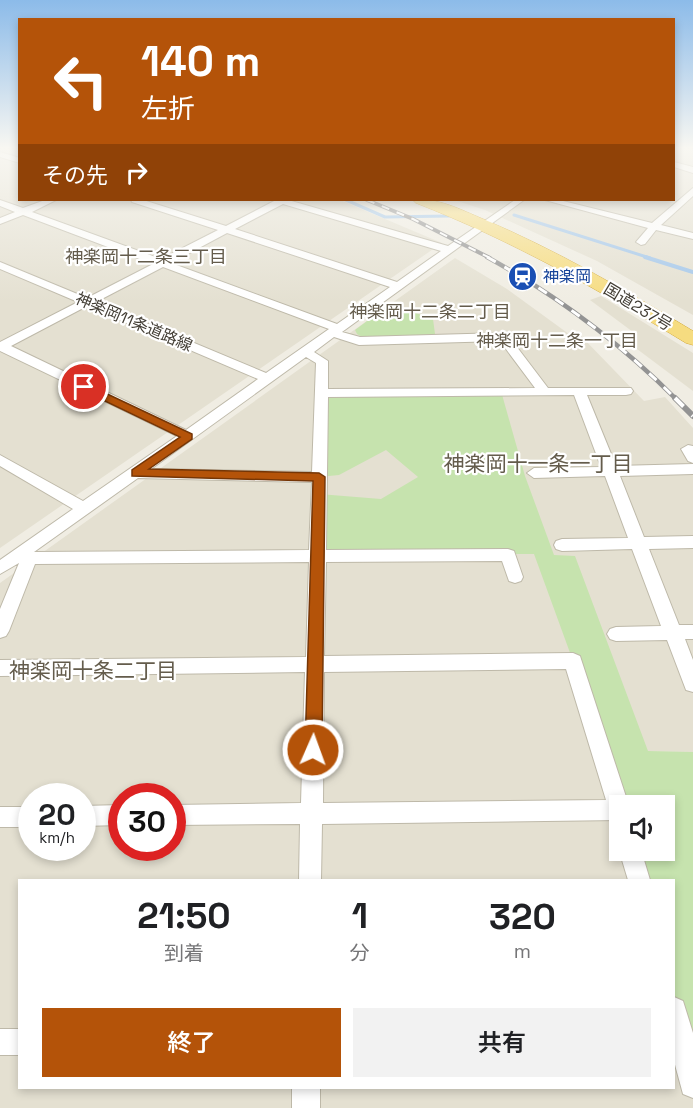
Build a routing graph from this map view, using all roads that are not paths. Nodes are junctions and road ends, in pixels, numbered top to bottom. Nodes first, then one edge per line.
1 (689, 200) edge
2 (50, 201) edge
3 (138, 201) edge
4 (280, 201) edge
5 (285, 201) edge
6 (424, 201) edge
7 (443, 201) edge
8 (519, 201) edge
9 (554, 201) edge
10 (0, 203) edge
11 (23, 212) junction
12 (0, 221) edge
13 (489, 223) junction
14 (654, 226) junction
15 (226, 230) junction
16 (693, 236) edge
17 (641, 242) dead end
18 (450, 250) junction
19 (162, 263) junction
20 (0, 265) edge
21 (399, 286) junction
22 (88, 302) junction
23 (336, 331) junction
24 (692, 334) edge
25 (0, 347) edge
26 (306, 352) junction
27 (268, 379) junction
28 (626, 391) dead end
29 (545, 392) junction
30 (320, 393) junction
31 (580, 393) junction
32 (188, 436) junction
33 (0, 459) edge
34 (693, 469) edge
35 (610, 470) junction
36 (136, 473) junction
37 (534, 473) dead end
38 (319, 477) junction
39 (85, 509) junction
40 (693, 542) edge
41 (640, 544) junction
42 (562, 545) dead end
43 (25, 555) junction
44 (317, 555) junction
45 (0, 568) edge
46 (515, 577) dead end
47 (0, 631) edge
48 (674, 632) junction
49 (693, 632) edge
50 (616, 634) dead end
51 (315, 665) junction
52 (0, 668) edge
53 (693, 684) edge
54 (615, 795) edge
55 (609, 810) edge
56 (311, 813) junction
57 (186, 815) edge
58 (0, 817) edge
59 (18, 817) edge
60 (633, 861) edge
61 (310, 879) edge
62 (639, 879) edge
63 (676, 1026) edge
64 (0, 1042) edge
65 (18, 1042) edge
66 (693, 1084) edge
67 (306, 1089) edge
68 (306, 1108) edge

1 - 14 street
2 - 11 street
3 - 15 street
4 - 15 street
5 - 18 street
6 - 13 highway, 国道237号
7 - 13 highway, 国道237号
8 - 13 street
9 - 14 street
10 - 11 street
11 - 12 street
11 - 19 street
13 - 18 street
13 - 24 highway, 国道237号
14 - 16 street
14 - 17 street
15 - 19 street
15 - 21 street
18 - 21 street
19 - 22 street
19 - 23 street
20 - 22 street, 神楽岡11条道路線
21 - 23 street
22 - 25 street
22 - 27 street, 神楽岡11条道路線
23 - 26 street
23 - 29 street
25 - 32 street
26 - 27 street
26 - 30 street
27 - 32 street
28 - 31 street
29 - 30 street
29 - 31 street
30 - 38 street
31 - 35 street
32 - 36 street
33 - 39 street
34 - 35 street
35 - 37 street
35 - 41 street
36 - 38 street
36 - 39 street
38 - 44 street
39 - 43 street
40 - 41 street
41 - 42 street
41 - 48 street
43 - 44 street
43 - 45 street
43 - 47 street
44 - 46 street
44 - 51 street
48 - 49 street
48 - 50 street
48 - 53 street
51 - 52 street
51 - 54 street
51 - 56 street
55 - 56 street
56 - 57 street
56 - 61 street
58 - 59 street
60 - 62 street
63 - 66 street
64 - 65 street
67 - 68 street

